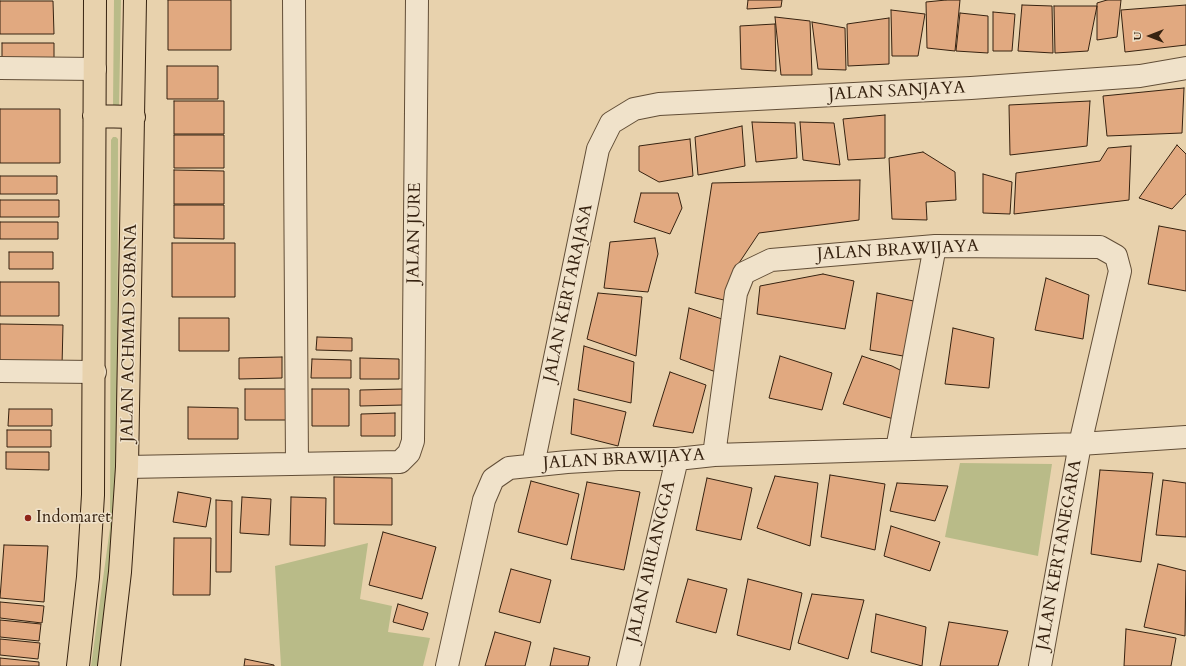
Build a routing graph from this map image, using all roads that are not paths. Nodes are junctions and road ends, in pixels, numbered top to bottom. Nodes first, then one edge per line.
1 (96, 0) edge
2 (135, 0) edge
3 (294, 0) edge
4 (417, 0) edge
5 (0, 68) edge
6 (1186, 68) edge
7 (95, 69) junction
8 (94, 116) junction
9 (134, 117) junction
10 (612, 123) joint
11 (935, 246) junction
12 (0, 371) edge
13 (95, 372) junction
14 (1186, 437) edge
15 (1080, 444) junction
16 (897, 449) junction
17 (714, 455) junction
18 (677, 459) junction
19 (297, 464) junction
20 (533, 465) junction
21 (127, 467) junction
22 (78, 666) edge
23 (109, 666) edge
24 (447, 666) edge
25 (628, 666) edge
26 (1040, 666) edge

1 - 7 main road, JALAN ACHMAD SOBANA
2 - 9 main road, JALAN ACHMAD SOBANA
3 - 19 street
4 - 19 street, JALAN JURE
5 - 7 street
6 - 10 street, JALAN SANJAYA
7 - 8 main road, JALAN ACHMAD SOBANA
8 - 9 main road
8 - 13 main road, JALAN ACHMAD SOBANA
9 - 21 main road, JALAN ACHMAD SOBANA
10 - 20 street, JALAN KERTARAJASA
11 - 15 street, JALAN BRAWIJAYA
11 - 16 street
11 - 17 street, JALAN BRAWIJAYA
12 - 13 street
13 - 22 main road, JALAN ACHMAD SOBANA
14 - 15 street, JALAN BRAWIJAYA
15 - 16 street, JALAN BRAWIJAYA
15 - 26 street, JALAN KERTANEGARA
16 - 17 street, JALAN BRAWIJAYA
17 - 18 street, JALAN BRAWIJAYA
18 - 20 street, JALAN BRAWIJAYA
18 - 25 street, JALAN AIRLANGGA
19 - 21 street
20 - 24 street, JALAN BRAWIJAYA
21 - 23 main road, JALAN ACHMAD SOBANA

